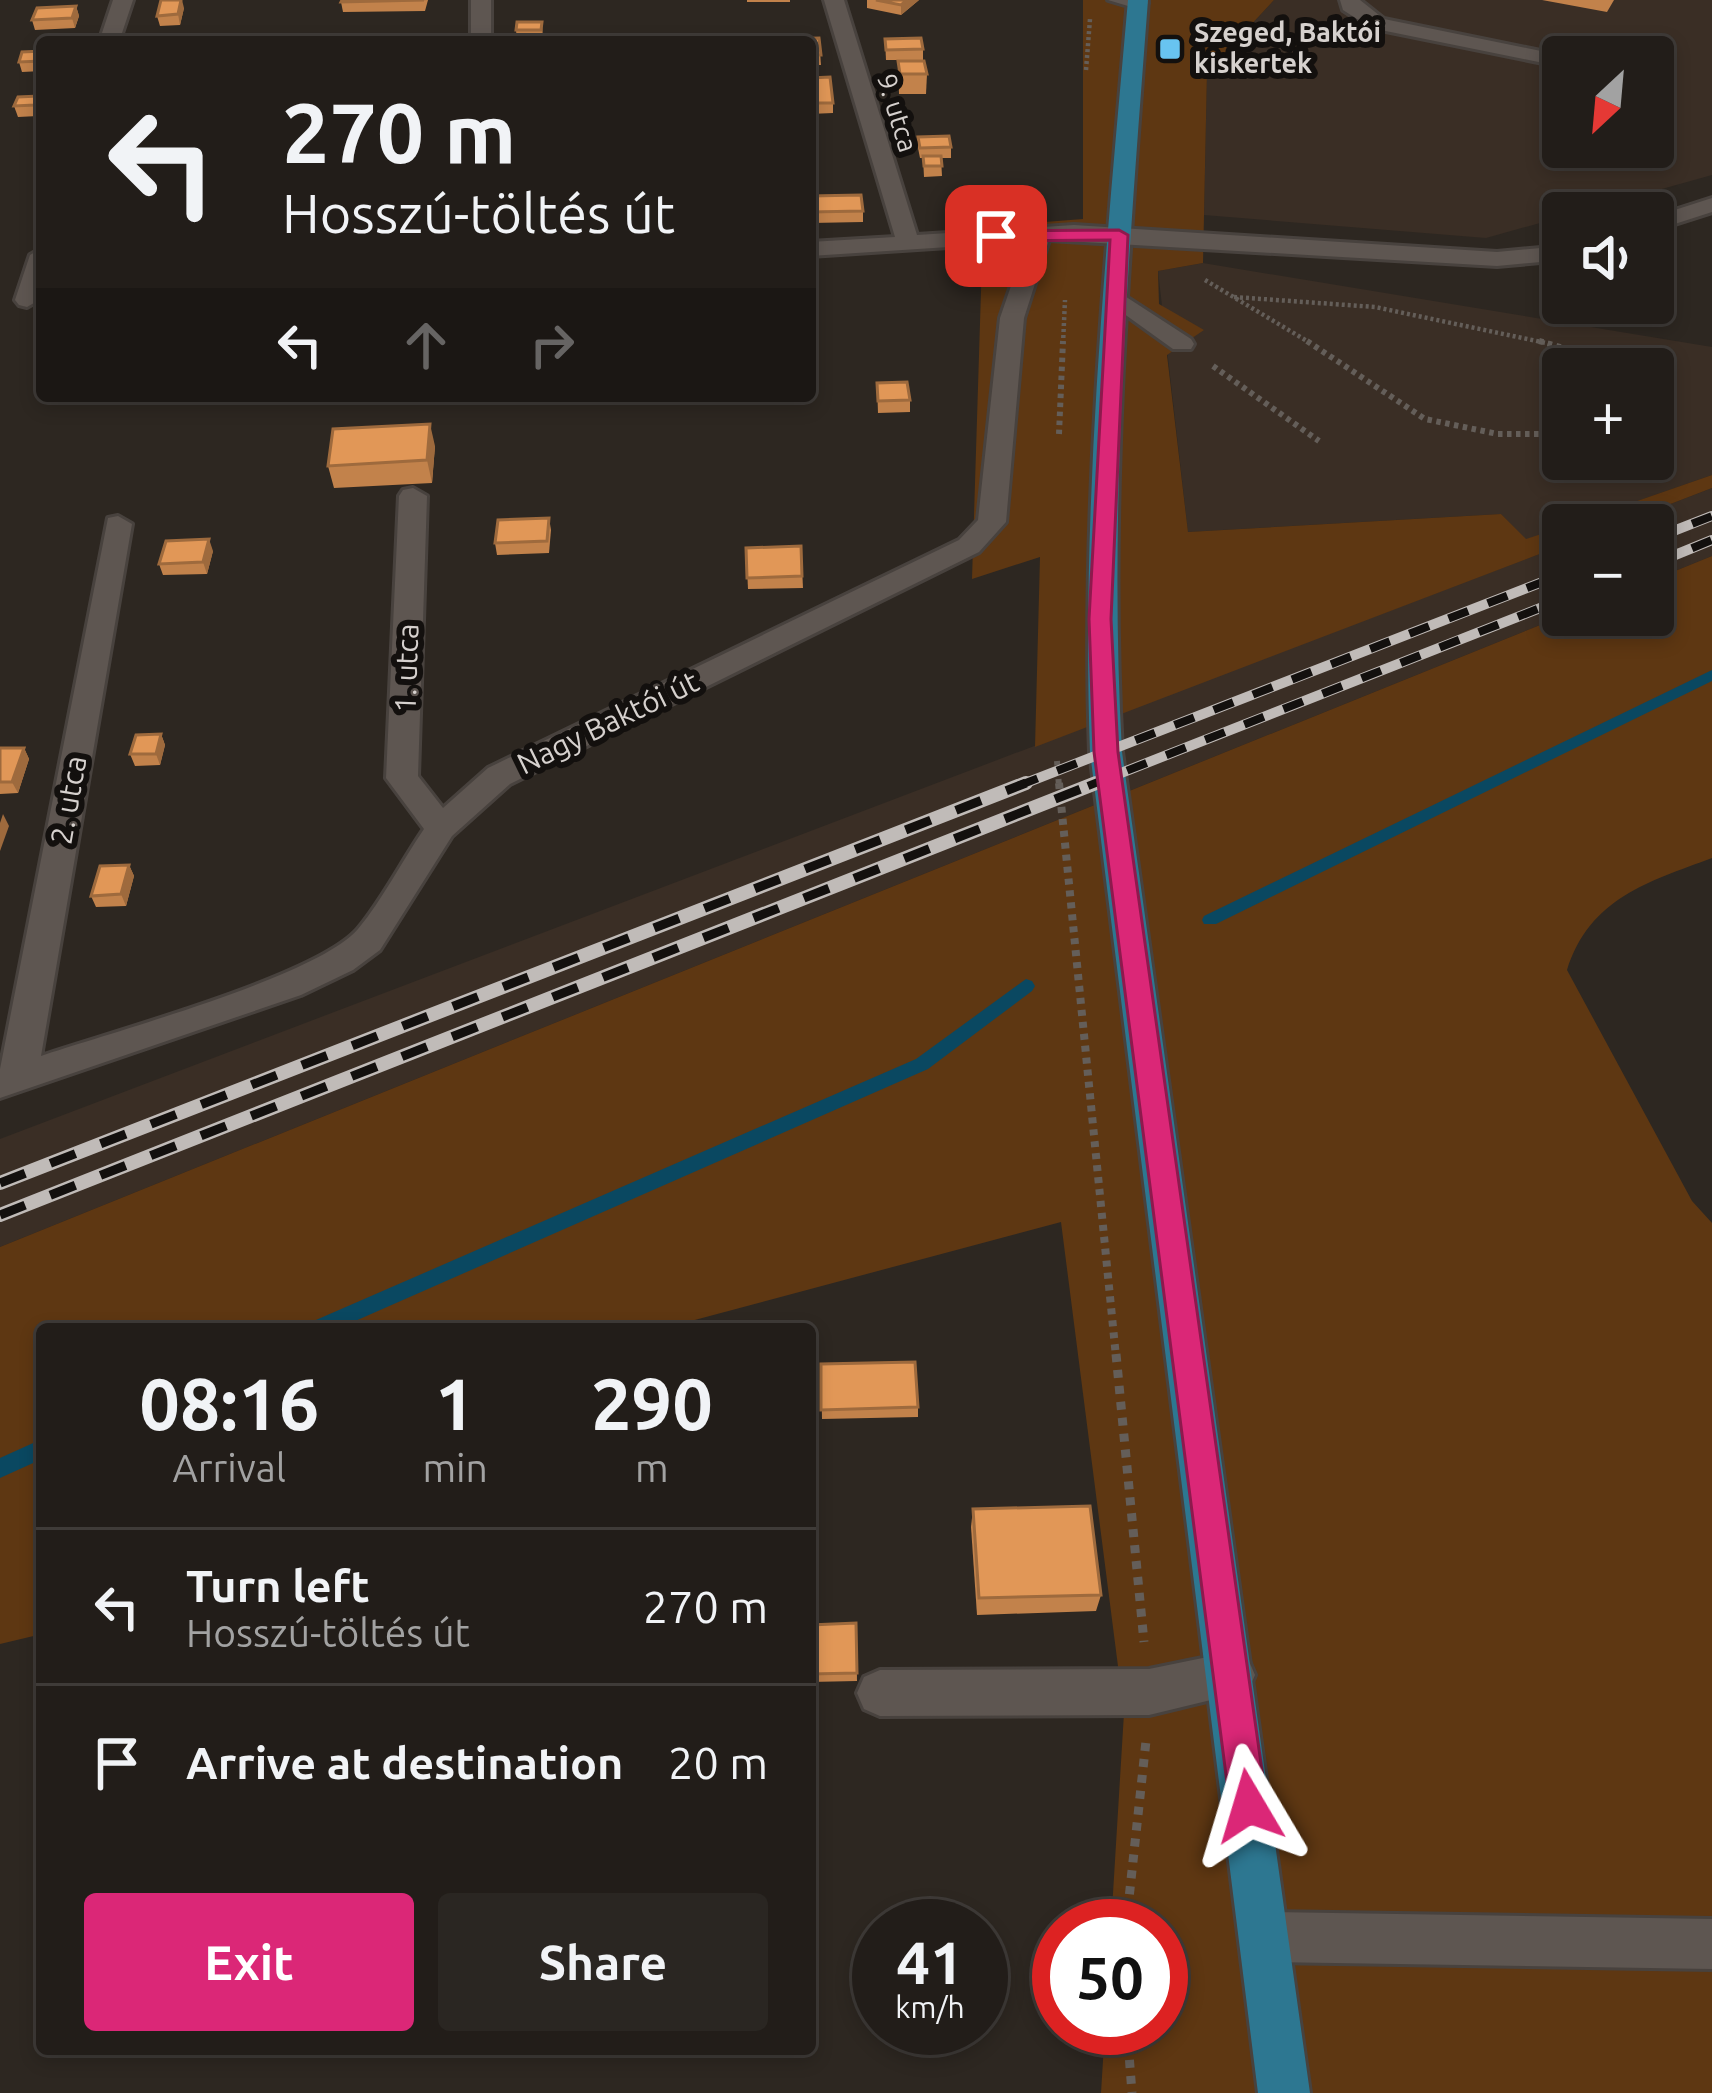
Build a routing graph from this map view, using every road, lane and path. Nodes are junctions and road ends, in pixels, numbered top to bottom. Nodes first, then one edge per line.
1 (123, 0) edge
2 (481, 0) edge
3 (834, 0) edge
4 (1350, 0) edge
5 (1131, 1) edge
6 (112, 36) edge
7 (481, 36) edge
8 (1542, 57) edge
9 (1712, 206) edge
10 (1674, 218) edge
11 (1074, 232) junction
12 (1040, 233) junction
13 (1119, 235) junction
14 (1149, 237) junction
15 (908, 242) junction
16 (816, 249) edge
17 (1542, 255) edge
18 (1184, 266) dead end
19 (1117, 298) junction
20 (35, 300) edge
21 (0, 302) edge
22 (1183, 344) joint
23 (1564, 348) edge
24 (1542, 434) edge
25 (1059, 440) dead end
26 (1318, 441) dead end
27 (413, 496) dead end
28 (118, 524) dead end
29 (1057, 750) dead end
30 (441, 828) junction
31 (10, 1080) edge
32 (1232, 1675) junction
33 (1149, 1692) junction
34 (880, 1693) dead end
35 (1130, 1899) edge
36 (1265, 1937) junction
37 (1712, 1944) edge
38 (1129, 2055) edge
39 (1132, 2093) edge
40 (1284, 2093) edge

1 - 6 street
2 - 7 street
3 - 15 street, 9. utca
4 - 8 street
5 - 13 main road
9 - 10 street
11 - 12 street
11 - 13 street
11 - 25 path
12 - 15 street
12 - 30 street, Nagy Baktói út
13 - 14 street
13 - 19 main road
14 - 17 street
14 - 18 street
15 - 16 street
19 - 22 street
19 - 32 main road
20 - 21 street
22 - 26 path
23 - 24 path
27 - 30 street, 1. utca
28 - 31 street, 2. utca
29 - 33 path
30 - 31 street, Nagy Baktói út
32 - 33 street
32 - 36 main road
33 - 34 street
33 - 35 path
36 - 37 street
36 - 40 main road
38 - 39 path

